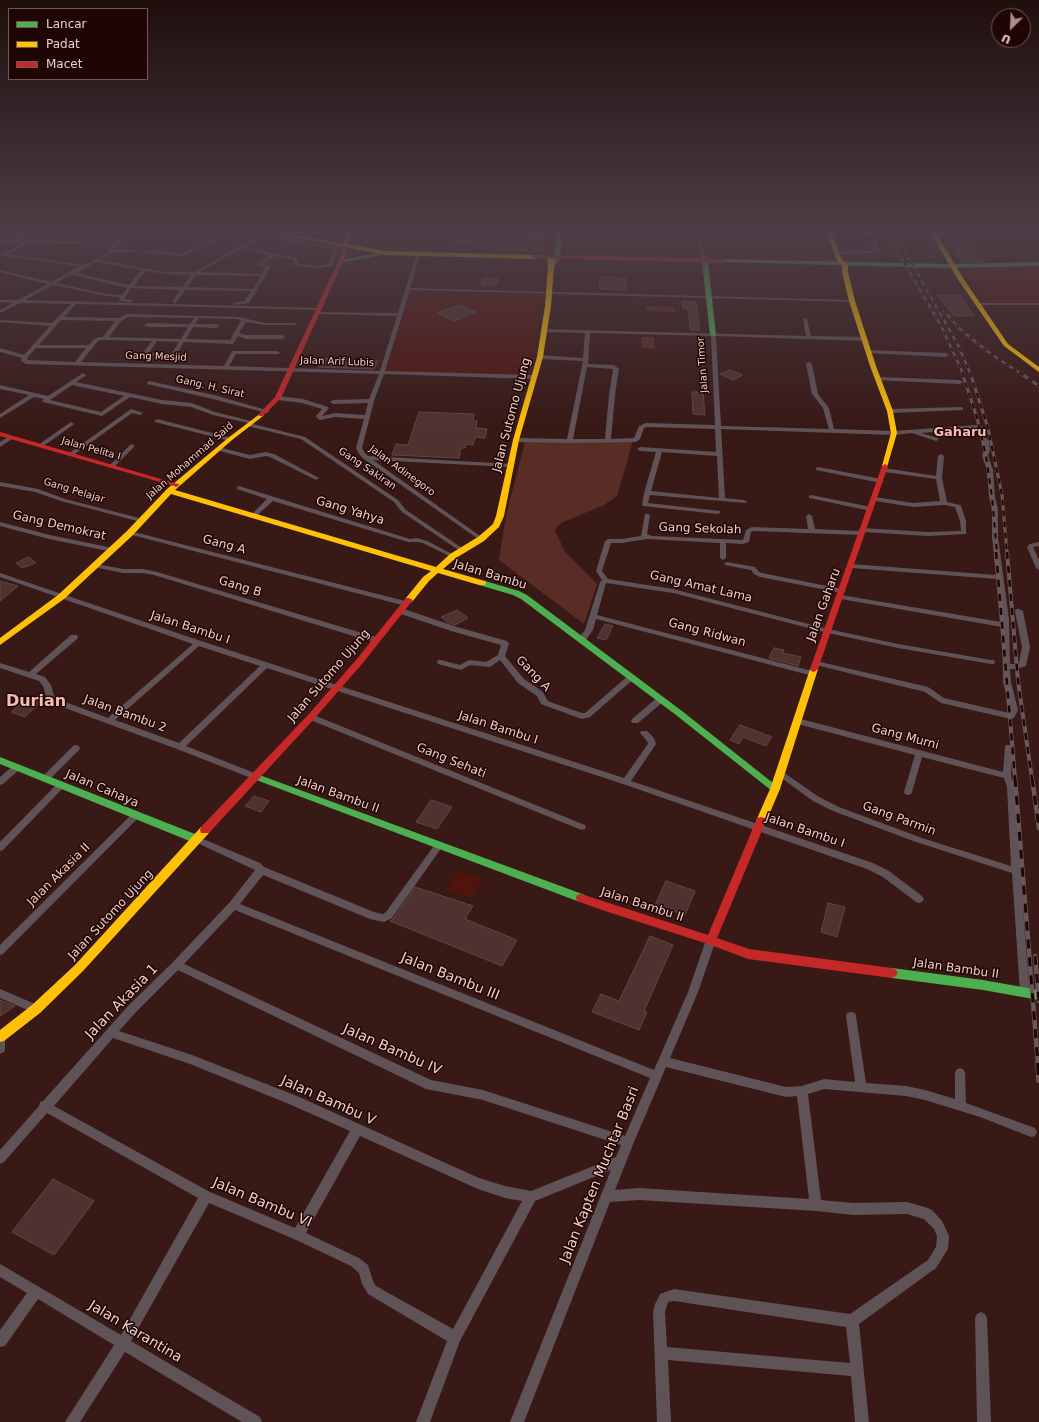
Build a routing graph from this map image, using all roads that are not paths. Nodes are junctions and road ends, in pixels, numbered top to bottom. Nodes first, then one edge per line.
1 (27, 296) edge
2 (123, 296) edge
3 (178, 296) edge
4 (185, 296) edge
5 (251, 296) edge
6 (324, 296) edge
7 (405, 296) edge
8 (549, 296) edge
9 (684, 296) edge
10 (851, 296) edge
11 (972, 296) edge
12 (710, 297) junction
13 (0, 301) edge
14 (18, 301) junction
15 (852, 301) junction
16 (174, 302) junction
17 (181, 302) junction
18 (75, 303) junction
19 (977, 304) junction
20 (1039, 304) edge
21 (191, 306) junction
22 (318, 311) junction
23 (0, 312) edge
24 (399, 315) junction
25 (187, 316) junction
26 (197, 316) junction
27 (60, 318) junction
28 (806, 319) dead end
29 (119, 320) junction
30 (244, 320) junction
31 (0, 321) edge
32 (295, 324) dead end
33 (53, 325) junction
34 (147, 325) dead end
35 (191, 326) junction
36 (216, 326) dead end
37 (544, 330) junction
38 (588, 332) junction
39 (237, 334) junction
40 (712, 335) junction
41 (282, 337) dead end
42 (105, 338) junction
43 (809, 338) junction
44 (864, 338) junction
45 (155, 340) junction
46 (183, 341) junction
47 (232, 342) junction
48 (36, 346) junction
49 (89, 347) junction
50 (0, 350) edge
51 (234, 352) junction
52 (869, 352) junction
53 (277, 353) dead end
54 (946, 355) dead end
55 (25, 357) junction
56 (540, 357) junction
57 (585, 362) junction
58 (77, 363) junction
59 (809, 364) dead end
60 (226, 368) junction
61 (292, 370) junction
62 (1039, 370) edge
63 (382, 373) junction
64 (83, 375) dead end
65 (534, 377) junction
66 (878, 379) junction
67 (71, 382) junction
68 (960, 382) dead end
69 (149, 383) dead end
70 (0, 387) edge
71 (33, 394) junction
72 (129, 395) junction
73 (48, 398) junction
74 (278, 398) junction
75 (371, 401) junction
76 (333, 402) dead end
77 (961, 409) dead end
78 (267, 410) junction
79 (890, 411) junction
80 (140, 413) dead end
81 (0, 416) edge
82 (367, 417) junction
83 (157, 422) dead end
84 (250, 423) junction
85 (71, 424) dead end
86 (646, 428) dead end
87 (718, 430) junction
88 (832, 431) junction
89 (909, 431) junction
90 (894, 432) junction
91 (0, 434) edge
92 (10, 438) junction
93 (230, 439) junction
94 (936, 439) dead end
95 (516, 440) junction
96 (570, 441) junction
97 (608, 441) junction
98 (0, 444) edge
99 (40, 446) junction
100 (132, 446) dead end
101 (218, 449) junction
102 (640, 449) dead end
103 (659, 451) junction
104 (719, 454) junction
105 (70, 455) junction
106 (941, 456) dead end
107 (366, 458) junction
108 (510, 465) junction
109 (112, 466) junction
110 (818, 469) dead end
111 (884, 470) junction
112 (316, 478) dead end
113 (938, 478) junction
114 (880, 481) junction
115 (0, 484) edge
116 (173, 488) junction
117 (240, 488) dead end
118 (647, 493) junction
119 (811, 497) dead end
120 (272, 498) junction
121 (874, 499) junction
122 (722, 500) junction
123 (744, 502) dead end
124 (944, 503) junction
125 (871, 509) junction
126 (718, 512) dead end
127 (647, 515) dead end
128 (253, 516) junction
129 (809, 516) dead end
130 (141, 520) junction
131 (0, 524) edge
132 (812, 531) junction
133 (862, 531) junction
134 (130, 533) junction
135 (647, 537) junction
136 (481, 539) junction
137 (723, 541) junction
138 (1039, 544) edge
139 (113, 550) junction
140 (462, 550) junction
141 (453, 556) junction
142 (96, 566) junction
143 (851, 566) junction
144 (1039, 568) edge
145 (435, 570) junction
146 (0, 576) edge
147 (1000, 577) junction
148 (606, 581) junction
149 (842, 594) junction
150 (61, 597) junction
151 (403, 608) junction
152 (1019, 611) dead end
153 (594, 616) junction
154 (1005, 625) junction
155 (828, 631) junction
156 (585, 635) junction
157 (74, 637) dead end
158 (376, 640) junction
159 (0, 642) edge
160 (198, 643) junction
161 (501, 656) junction
162 (441, 662) dead end
163 (991, 662) dead end
164 (816, 663) junction
165 (265, 665) junction
166 (0, 666) edge
167 (1008, 666) junction
168 (30, 674) junction
169 (813, 674) junction
170 (632, 677) junction
171 (337, 688) junction
172 (661, 700) junction
173 (311, 717) junction
174 (109, 721) junction
175 (635, 721) dead end
176 (797, 721) junction
177 (644, 733) dead end
178 (180, 747) junction
179 (1009, 747) dead end
180 (76, 748) dead end
181 (919, 754) junction
182 (0, 760) edge
183 (18, 767) junction
184 (254, 776) junction
185 (1008, 776) junction
186 (45, 779) junction
187 (778, 780) junction
188 (0, 782) edge
189 (626, 782) junction
190 (61, 785) junction
191 (908, 792) dead end
192 (135, 816) junction
193 (582, 827) dead end
194 (758, 827) junction
195 (196, 839) junction
196 (439, 845) junction
197 (0, 848) edge
198 (259, 868) junction
199 (1017, 871) junction
200 (920, 899) dead end
201 (233, 905) junction
202 (711, 940) junction
203 (0, 951) edge
204 (177, 965) junction
205 (1025, 992) junction
206 (0, 993) edge
207 (1039, 995) edge
208 (36, 1009) junction
209 (851, 1016) dead end
210 (110, 1033) junction
211 (0, 1037) edge
212 (0, 1049) edge
213 (663, 1061) junction
214 (960, 1073) dead end
215 (657, 1076) junction
216 (861, 1086) junction
217 (802, 1091) junction
218 (44, 1106) junction
219 (961, 1106) junction
220 (357, 1130) junction
221 (1031, 1132) dead end
222 (628, 1142) junction
223 (0, 1158) edge
224 (620, 1162) junction
225 (206, 1196) junction
226 (531, 1197) junction
227 (606, 1197) junction
228 (816, 1205) junction
229 (298, 1235) junction
230 (0, 1270) edge
231 (36, 1291) junction
232 (981, 1318) dead end
233 (852, 1320) junction
234 (455, 1338) junction
235 (0, 1341) edge
236 (122, 1343) junction
237 (661, 1352) junction
238 (856, 1370) junction
239 (72, 1422) edge
240 (255, 1422) edge
241 (423, 1422) edge
242 (517, 1422) edge
243 (664, 1422) edge
244 (862, 1422) edge
245 (984, 1422) edge

1 - 14 street
2 - 16 street
3 - 16 street
4 - 17 street
5 - 17 street
6 - 22 main road, Jalan Mohammad Said
7 - 24 street, Jalan Adinegoro
8 - 37 main road, Jalan Sutomo Ujung
9 - 12 street
10 - 15 main road, Jalan Gaharu
11 - 19 main road
12 - 15 street
12 - 40 main road, Jalan Timor
13 - 14 street
14 - 18 street
14 - 23 street
15 - 44 main road, Jalan Gaharu
16 - 17 street
18 - 21 street
18 - 27 street
19 - 20 street
19 - 62 main road
21 - 22 street
21 - 25 street
22 - 24 street
22 - 61 main road, Jalan Mohammad Said
24 - 63 street, Jalan Adinegoro
25 - 26 street
25 - 29 street
26 - 30 street
26 - 35 street
27 - 29 street
27 - 33 street
28 - 43 street
29 - 42 street
30 - 32 street
30 - 39 street
31 - 33 street
33 - 48 street
34 - 35 street
35 - 36 street
35 - 46 street
37 - 38 street
37 - 56 main road, Jalan Sutomo Ujung
38 - 40 street
38 - 57 street
39 - 41 street
39 - 47 street
40 - 43 street
40 - 87 street, Jalan Timor
42 - 45 street
42 - 49 street
43 - 44 street
44 - 52 main road, Jalan Gaharu
45 - 46 street
45 - 46 street
46 - 47 street
47 - 51 street
48 - 49 street
48 - 55 street
49 - 58 street
50 - 55 street
51 - 53 street
51 - 60 street
52 - 54 street
52 - 66 main road, Jalan Gaharu
55 - 58 street, Gang Mesjid
56 - 57 street
56 - 65 main road, Jalan Sutomo Ujung
57 - 96 street
57 - 97 street
58 - 60 street, Gang Mesjid
59 - 88 street
60 - 61 street, Gang Mesjid
61 - 63 street, Jalan Arif Lubis
61 - 74 main road, Jalan Mohammad Said
63 - 65 street
63 - 75 street, Jalan Adinegoro
64 - 67 street
65 - 95 main road, Jalan Sutomo Ujung
66 - 68 street
66 - 79 main road, Jalan Gaharu
67 - 72 street, Gang Sakiran
67 - 73 street
69 - 78 street, Gang. H. Sirat
70 - 71 street
71 - 73 street
71 - 81 street
72 - 73 street
72 - 84 street, Gang Sakiran
74 - 78 main road, Jalan Mohammad Said
74 - 82 street
75 - 76 street
75 - 82 street, Jalan Adinegoro
77 - 79 street
78 - 84 main road, Jalan Mohammad Said
79 - 90 main road, Jalan Gaharu
80 - 105 street
82 - 107 street, Jalan Adinegoro
83 - 93 street
84 - 93 main road, Jalan Mohammad Said
84 - 140 street, Gang Sakiran
85 - 99 street
86 - 87 street
87 - 88 street
87 - 97 street
87 - 104 street, Jalan Timor
88 - 90 street
89 - 90 street
89 - 94 street
89 - 147 street
90 - 111 main road, Jalan Gaharu
91 - 92 main road, Jalan Pelita I
92 - 98 street
92 - 99 main road, Jalan Pelita I
93 - 101 main road, Jalan Mohammad Said
95 - 96 street
95 - 108 main road, Jalan Sutomo Ujung
96 - 97 street
99 - 105 main road, Jalan Pelita I
100 - 109 street
101 - 112 street
101 - 116 main road, Jalan Mohammad Said
102 - 103 street
103 - 104 street
103 - 118 street
104 - 122 street, Jalan Timor
105 - 109 main road, Jalan Pelita I
106 - 113 street
107 - 108 street
107 - 136 street, Jalan Adinegoro
108 - 136 main road, Jalan Sutomo Ujung
109 - 116 main road, Jalan Pelita I
110 - 114 street
111 - 113 street
111 - 114 main road, Jalan Gaharu
113 - 124 street
114 - 121 main road, Jalan Gaharu
115 - 130 street, Gang Pelajar
116 - 128 main road, Jalan Bambu
116 - 130 main road, Jalan Mohammad Said
117 - 120 street, Gang Yahya
118 - 122 street
118 - 126 street
119 - 125 street
120 - 128 street
120 - 141 street, Gang Yahya
121 - 124 street
121 - 125 main road, Jalan Gaharu
122 - 123 street
124 - 133 street, Gang Sekolah
125 - 133 main road, Jalan Gaharu
127 - 135 street, Gang Sekolah
128 - 145 main road, Jalan Bambu
129 - 132 street
130 - 134 main road, Jalan Mohammad Said
131 - 139 street, Gang Demokrat
132 - 133 street, Gang Sekolah
132 - 137 street, Gang Sekolah
133 - 143 main road, Jalan Gaharu
134 - 139 main road, Jalan Mohammad Said
134 - 151 street, Gang A
135 - 137 street, Gang Sekolah
135 - 148 street
136 - 140 main road, Jalan Sutomo Ujung
137 - 149 street
138 - 144 street
139 - 142 main road, Jalan Mohammad Said
140 - 141 main road, Jalan Sutomo Ujung
141 - 145 main road, Jalan Sutomo Ujung
142 - 150 main road, Jalan Mohammad Said
142 - 158 street, Gang B
143 - 147 street
143 - 149 main road, Jalan Gaharu
145 - 151 main road, Jalan Sutomo Ujung
145 - 156 main road, Jalan Bambu
146 - 150 street, Jalan Bambu I
147 - 154 street
148 - 153 street
148 - 155 street, Gang Amat Lama
149 - 154 street
149 - 155 main road, Jalan Gaharu
150 - 159 main road, Jalan Mohammad Said
150 - 160 street, Jalan Bambu I
151 - 158 main road, Jalan Sutomo Ujung
151 - 161 street, Gang A
152 - 167 street
153 - 156 street
153 - 169 street, Gang Ridwan
154 - 167 street
155 - 163 street, Gang Amat Lama
155 - 164 main road, Jalan Gaharu
156 - 170 main road, Jalan Bambu
157 - 168 street
158 - 171 main road, Jalan Sutomo Ujung
160 - 165 street, Jalan Bambu I
160 - 174 street
161 - 162 street
161 - 170 street, Gang A
164 - 167 street
164 - 169 main road, Jalan Gaharu
165 - 171 street, Jalan Bambu I
165 - 178 street
166 - 168 street, Jalan Bambu 2
168 - 174 street, Jalan Bambu 2
169 - 176 main road, Jalan Gaharu
170 - 172 main road, Jalan Bambu
171 - 173 main road, Jalan Sutomo Ujung
171 - 189 street, Jalan Bambu I
172 - 175 street
172 - 187 main road, Jalan Bambu
173 - 184 main road, Jalan Sutomo Ujung
173 - 193 street, Gang Sehati
174 - 178 street, Jalan Bambu 2
176 - 181 street, Gang Murni
176 - 187 main road, Jalan Gaharu
177 - 189 street
178 - 184 street, Jalan Bambu 2
179 - 185 street
180 - 186 street
181 - 185 street, Gang Murni
181 - 191 street
182 - 183 main road, Jalan Cahaya
183 - 186 main road, Jalan Cahaya
183 - 188 street
184 - 195 main road, Jalan Sutomo Ujung
184 - 196 main road, Jalan Bambu II
185 - 199 street
186 - 190 main road, Jalan Cahaya
187 - 194 main road, Jalan Gaharu
187 - 199 street, Gang Parmin
189 - 194 street, Jalan Bambu I
190 - 192 main road, Jalan Cahaya
190 - 197 street
192 - 195 main road, Jalan Cahaya
192 - 203 street, Jalan Akasia II
194 - 200 street, Jalan Bambu I
194 - 202 main road, Jalan Gaharu
195 - 198 street
195 - 208 main road, Jalan Sutomo Ujung
196 - 198 street
196 - 202 main road, Jalan Bambu II
198 - 201 street, Jalan Akasia 1
199 - 205 street
201 - 204 street, Jalan Akasia 1
201 - 215 street, Jalan Bambu III
202 - 205 main road, Jalan Bambu II
202 - 213 street, Jalan Kapten Muchtar Basri
204 - 210 street, Jalan Akasia 1
204 - 222 street, Jalan Bambu IV
205 - 207 main road, Jalan Bambu II
206 - 208 street
208 - 211 main road, Jalan Sutomo Ujung
209 - 216 street
210 - 218 street, Jalan Akasia 1
210 - 220 street, Jalan Bambu V
211 - 212 street
213 - 215 street, Jalan Kapten Muchtar Basri
213 - 217 street
214 - 219 street
215 - 222 street, Jalan Kapten Muchtar Basri
216 - 217 street
216 - 219 street
217 - 228 street
218 - 223 street, Jalan Akasia 1
218 - 225 street, Jalan Bambu VI
219 - 221 street
220 - 226 street, Jalan Bambu V
220 - 229 street
222 - 224 street, Jalan Kapten Muchtar Basri
224 - 226 street
224 - 227 street, Jalan Kapten Muchtar Basri
225 - 229 street, Jalan Bambu VI
225 - 236 street
226 - 234 street
227 - 228 street
227 - 242 street, Jalan Kapten Muchtar Basri
228 - 233 street
229 - 234 street, Jalan Bambu VI
230 - 231 street, Jalan Karantina
231 - 235 street
231 - 236 street, Jalan Karantina
232 - 245 street
233 - 237 street
233 - 238 street
234 - 241 street
236 - 239 street
236 - 240 street, Jalan Karantina
237 - 238 street
237 - 243 street
238 - 244 street

